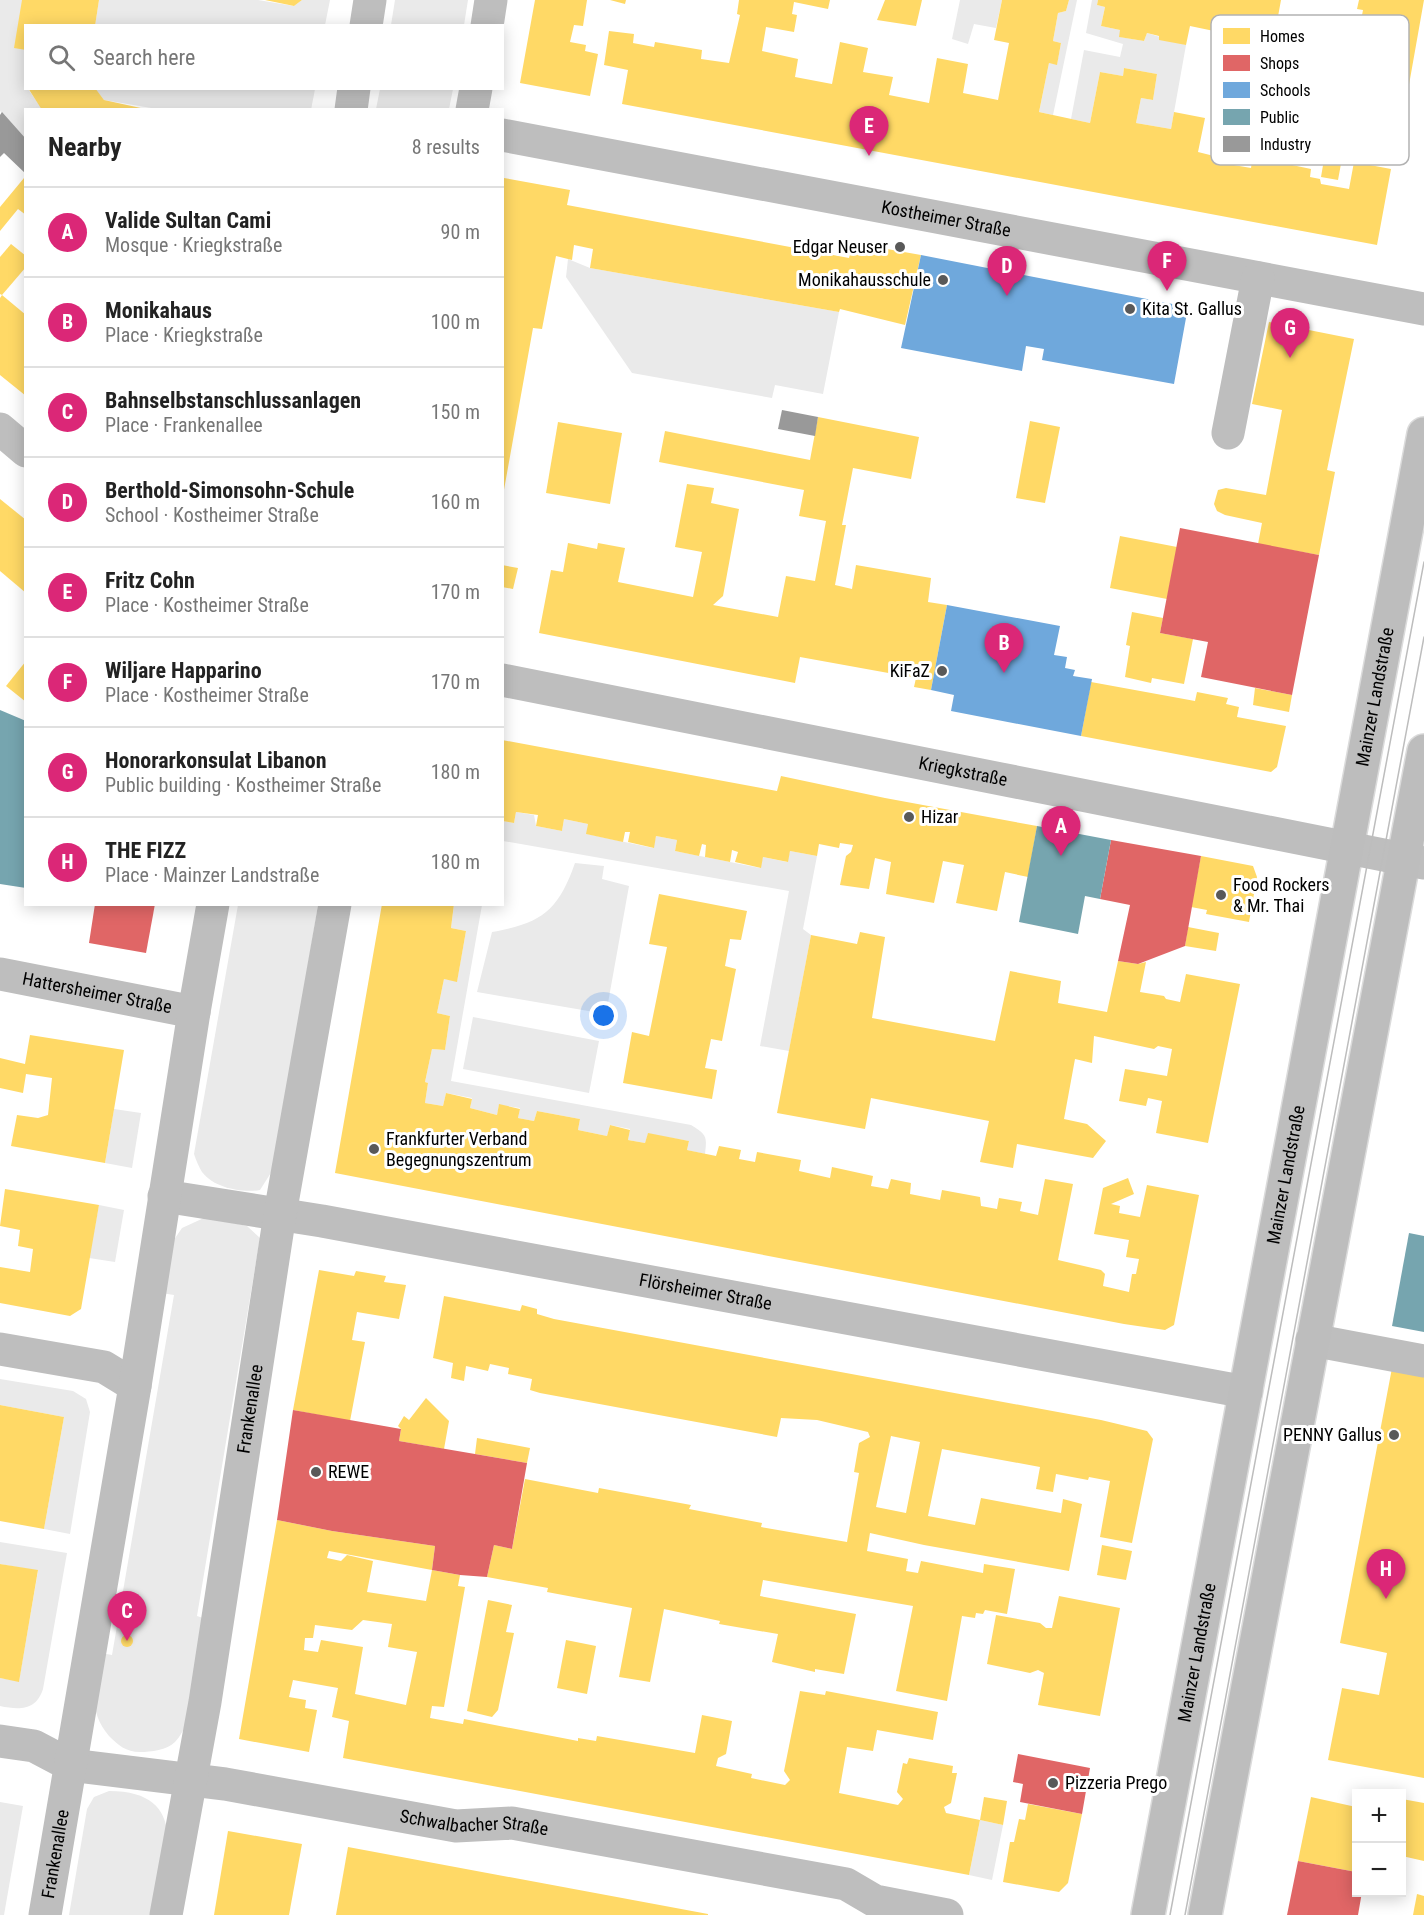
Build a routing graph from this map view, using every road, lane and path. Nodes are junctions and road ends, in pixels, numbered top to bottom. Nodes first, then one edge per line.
1 (370, 0) edge
2 (491, 0) edge
3 (366, 24) edge
4 (487, 24) edge
5 (354, 90) edge
6 (476, 90) edge
7 (351, 108) edge
8 (472, 108) edge
9 (504, 135) edge
10 (1258, 278) junction
11 (1424, 309) edge
12 (0, 429) edge
13 (1228, 433) dead end
14 (1424, 434) edge
15 (24, 449) edge
16 (504, 680) edge
17 (1424, 751) edge
18 (1347, 848) junction
19 (1414, 861) edge
20 (213, 906) edge
21 (335, 906) edge
22 (0, 974) edge
23 (194, 1012) junction
24 (165, 1196) junction
25 (280, 1214) junction
26 (1312, 1340) junction
27 (0, 1349) edge
28 (1424, 1361) edge
29 (135, 1386) junction
30 (1246, 1392) junction
31 (0, 1741) edge
32 (70, 1765) junction
33 (192, 1779) junction
34 (45, 1915) edge
35 (166, 1915) edge
36 (947, 1915) edge
37 (1148, 1915) edge
38 (1205, 1915) edge

1 - 3 street
2 - 4 street
5 - 7 street
6 - 8 street
9 - 10 street, Kostheimer Straße
10 - 11 street, Kostheimer Straße
10 - 13 street
12 - 15 street
14 - 18 main road, Mainzer Landstraße
16 - 18 street, Kriegkstraße
17 - 19 main road
18 - 19 street, Kriegkstraße
18 - 30 main road, Mainzer Landstraße
19 - 26 main road
20 - 23 street, Frankenallee
21 - 25 street, Frankenallee
22 - 23 street, Hattersheimer Straße
23 - 24 street, Frankenallee
24 - 25 street, Flörsheimer Straße
24 - 29 street, Frankenallee
25 - 30 street, Flörsheimer Straße
25 - 33 street, Frankenallee
26 - 28 street
26 - 38 main road
27 - 29 street
29 - 32 street, Frankenallee
30 - 37 main road, Mainzer Landstraße
31 - 32 street, Schwalbacher Straße
32 - 33 street, Schwalbacher Straße
32 - 34 street, Frankenallee
33 - 35 street, Frankenallee
33 - 36 street, Schwalbacher Straße

